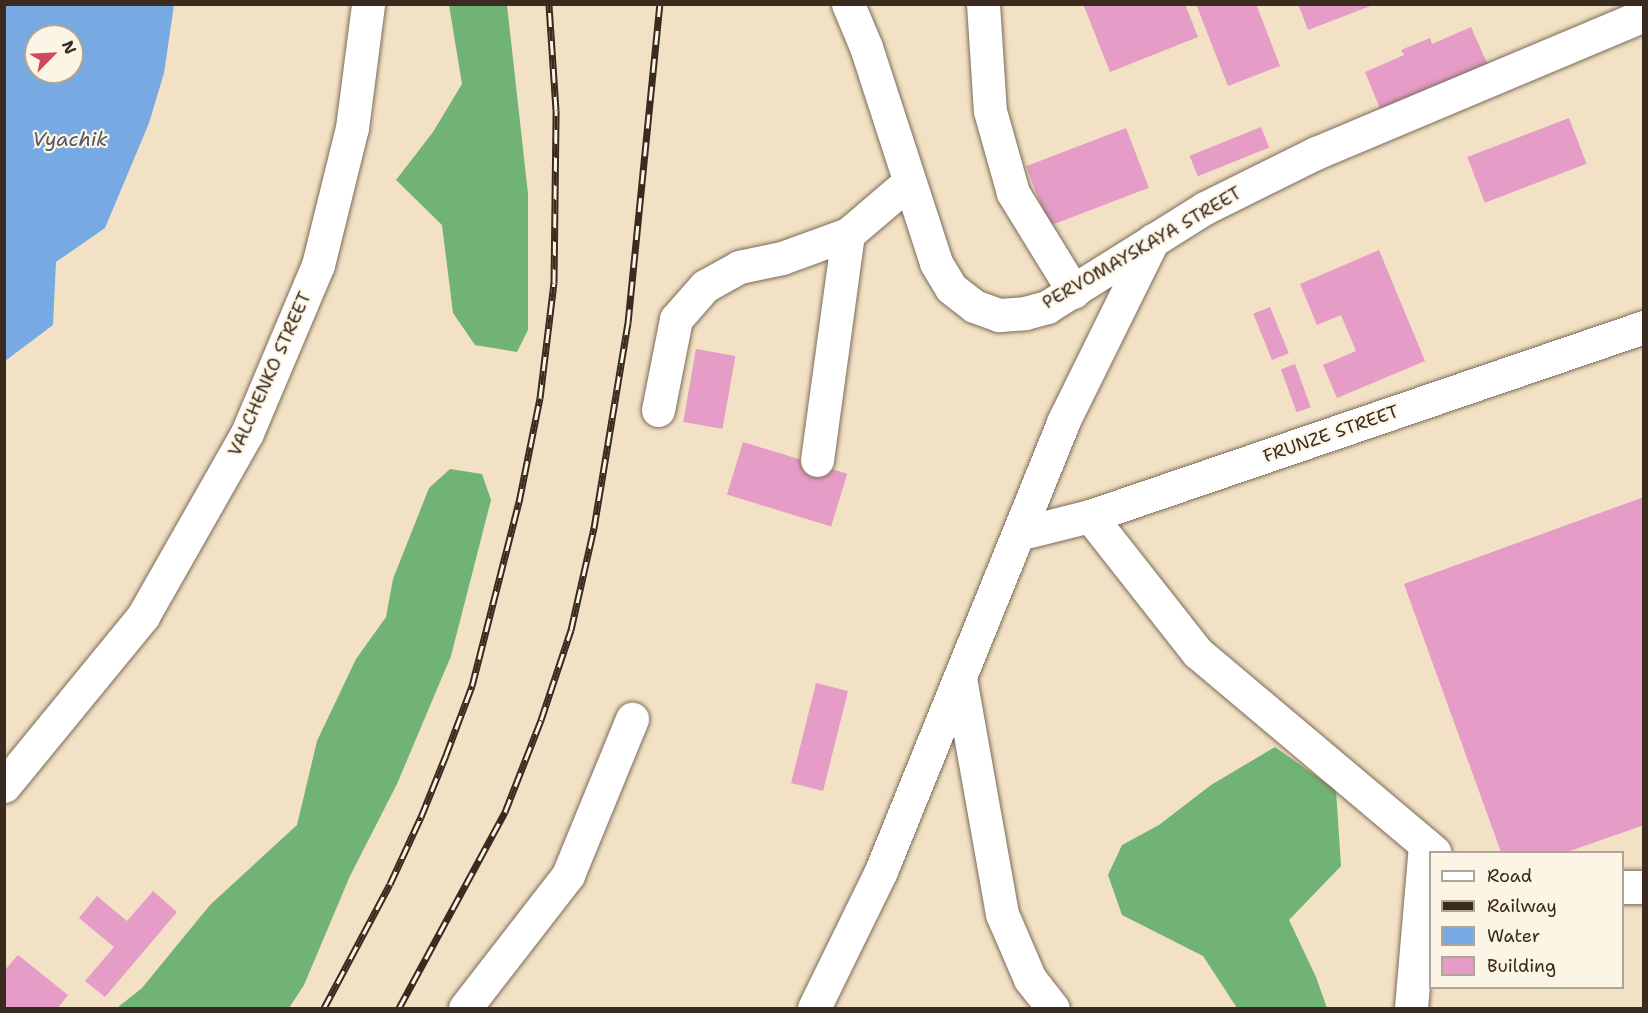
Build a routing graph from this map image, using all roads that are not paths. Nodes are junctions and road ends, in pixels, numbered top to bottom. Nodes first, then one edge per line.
1 (368, 4) edge
2 (848, 4) edge
3 (983, 4) edge
4 (1644, 15) edge
5 (909, 182) junction
6 (848, 234) junction
7 (1153, 240) junction
8 (1074, 292) junction
9 (1644, 327) edge
10 (658, 410) dead end
11 (817, 460) dead end
12 (1090, 516) junction
13 (1018, 534) junction
14 (960, 676) junction
15 (632, 719) dead end
16 (4, 786) edge
17 (1430, 849) edge
18 (1429, 857) edge
19 (1624, 887) edge
20 (1644, 887) edge
21 (465, 1008) edge
22 (814, 1008) edge
23 (1053, 1008) edge
24 (1411, 1008) edge

1 - 16 street, VALCHENKO STREET
2 - 5 street, PERVOMAYSKAYA STREET
3 - 8 street
4 - 7 street, PERVOMAYSKAYA STREET
5 - 6 street
5 - 8 street, PERVOMAYSKAYA STREET
6 - 10 street
6 - 11 street
7 - 8 street, PERVOMAYSKAYA STREET
7 - 13 street
9 - 12 street, FRUNZE STREET
12 - 13 street, FRUNZE STREET
12 - 17 street
13 - 14 street
14 - 22 street
14 - 23 street
15 - 21 street
18 - 24 street
19 - 20 street

